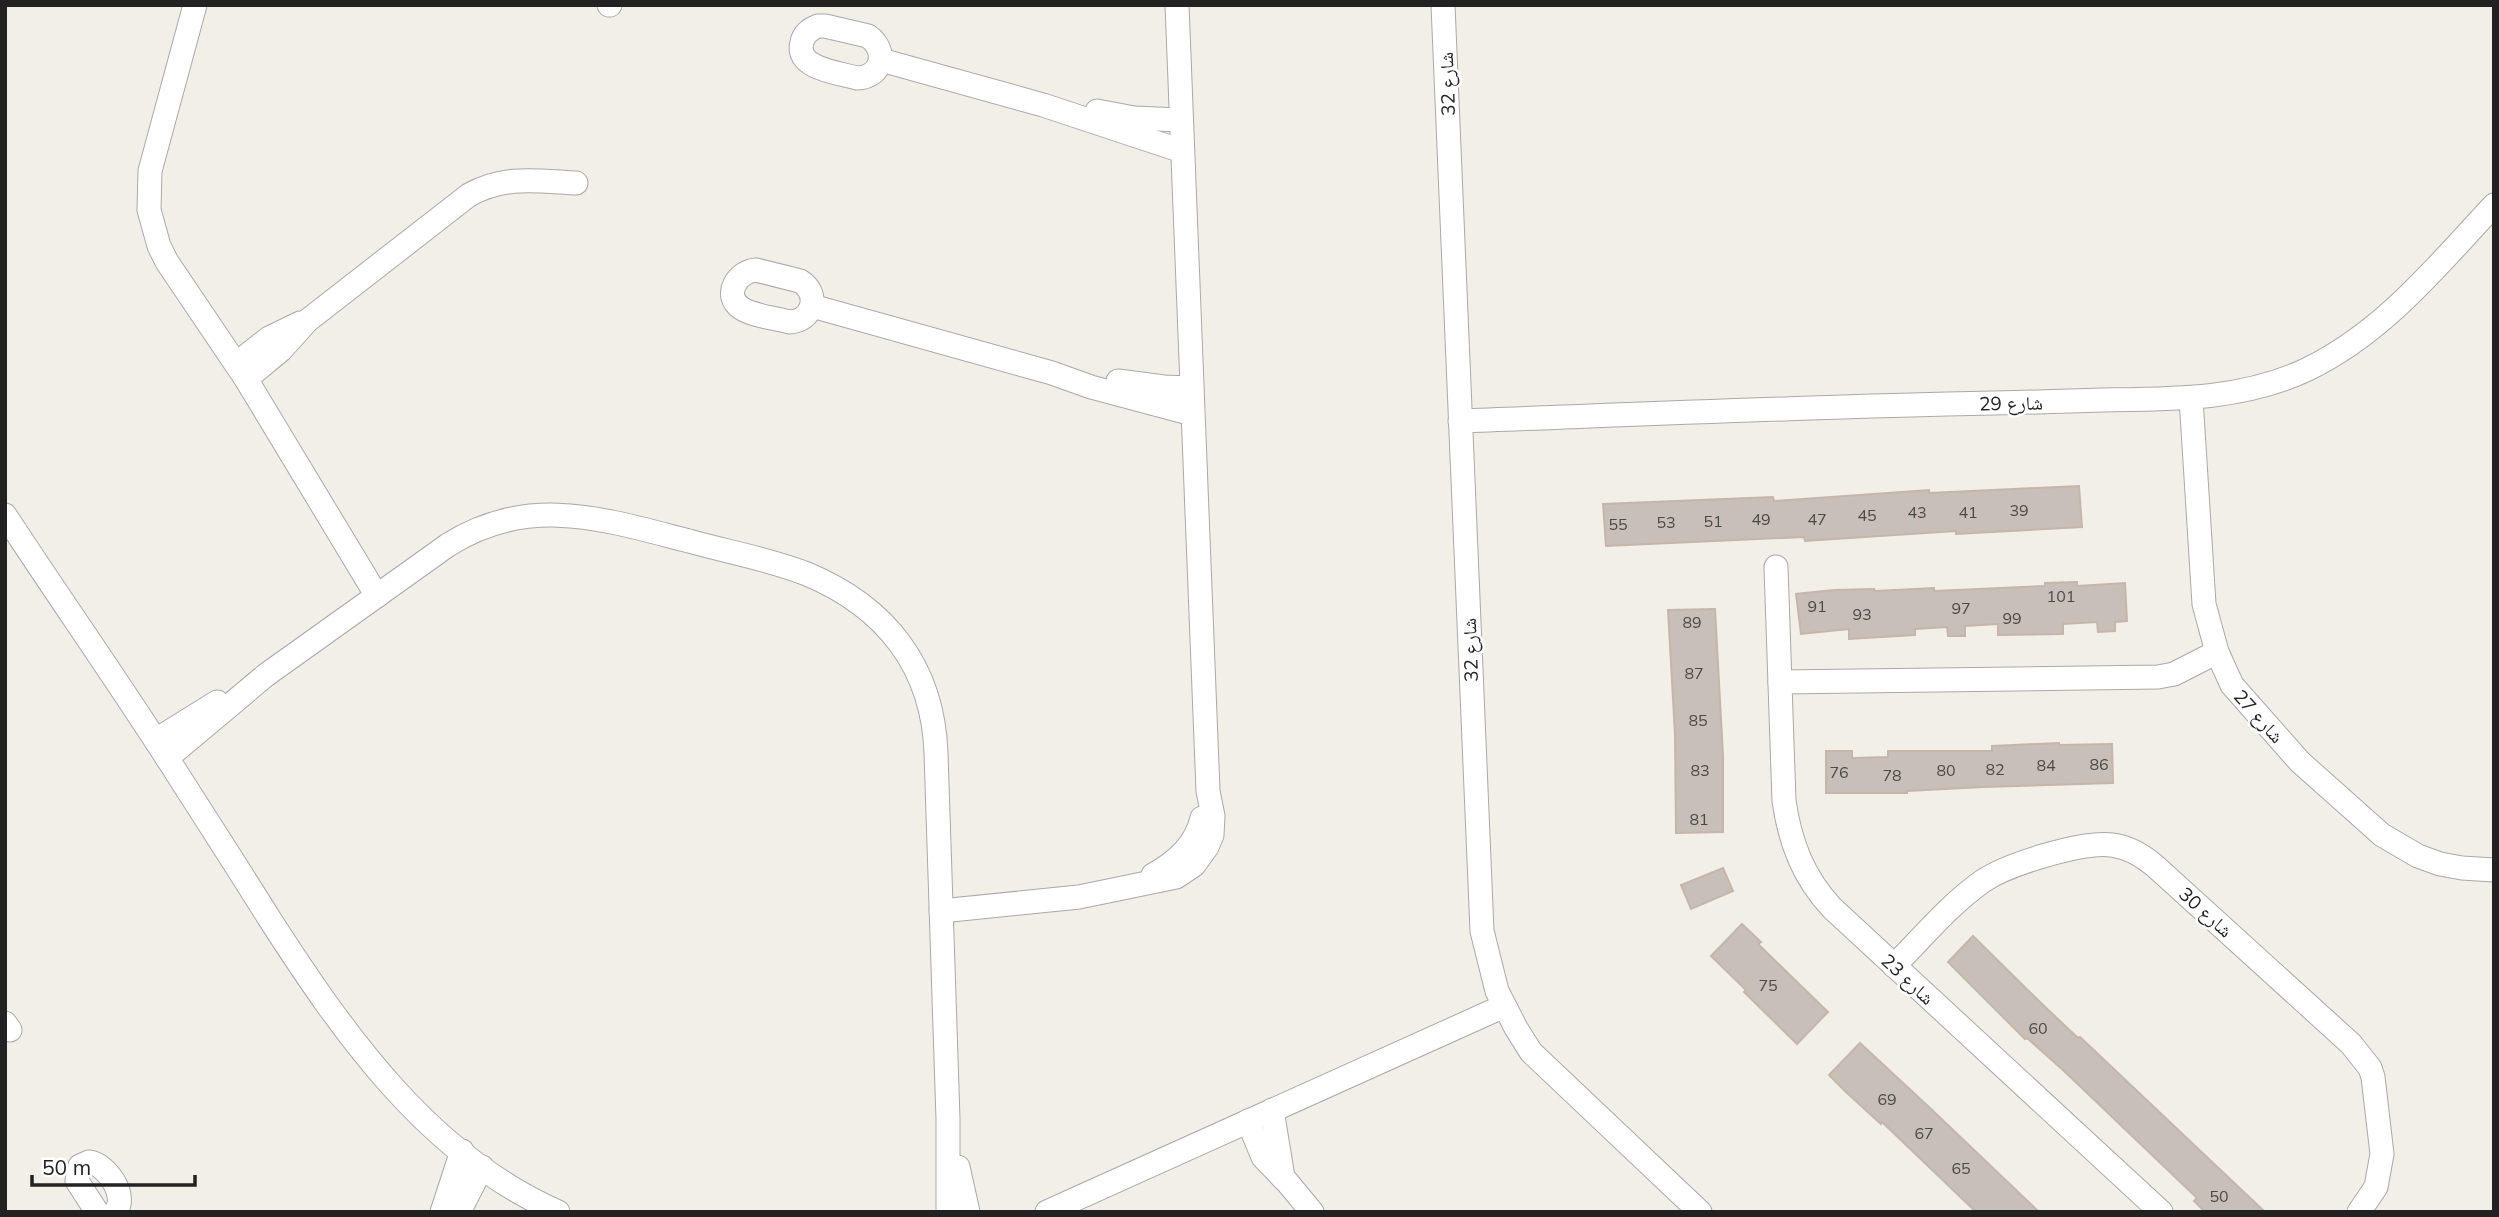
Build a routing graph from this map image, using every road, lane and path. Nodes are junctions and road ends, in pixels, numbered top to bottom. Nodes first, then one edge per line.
1 (195, 5) edge
2 (1177, 5) edge
3 (1443, 5) edge
4 (881, 60) dead end
5 (1043, 105) junction
6 (1181, 120) junction
7 (1182, 151) junction
8 (576, 183) dead end
9 (2491, 214) edge
10 (812, 306) dead end
11 (241, 372) junction
12 (1052, 373) junction
13 (1191, 388) junction
14 (2191, 398) junction
15 (1192, 415) junction
16 (1460, 421) junction
17 (6, 518) edge
18 (1776, 567) dead end
19 (377, 596) junction
20 (2217, 652) junction
21 (1780, 682) junction
22 (162, 749) junction
23 (2494, 870) edge
24 (941, 911) junction
25 (1894, 967) junction
26 (1504, 1006) junction
27 (1272, 1110) junction
28 (948, 1119) junction
29 (1248, 1121) junction
30 (462, 1152) junction
31 (482, 1167) junction
32 (1284, 1178) junction
33 (97, 1212) edge
34 (115, 1212) edge
35 (442, 1212) edge
36 (460, 1212) edge
37 (558, 1212) edge
38 (948, 1212) edge
39 (968, 1212) edge
40 (1046, 1212) edge
41 (1312, 1212) edge
42 (1700, 1212) edge
43 (2161, 1212) edge
44 (2358, 1212) edge

1 - 11 street
2 - 6 street
3 - 16 street, شارع 32
4 - 5 street
5 - 6 street
5 - 7 street
6 - 7 street
7 - 13 street
8 - 11 street
9 - 14 street, شارع 29
10 - 12 street
11 - 19 street
12 - 13 street
12 - 15 street
13 - 15 street
14 - 16 street, شارع 29
14 - 20 street, شارع 27
15 - 24 street
16 - 26 street, شارع 32
17 - 22 street
18 - 21 street, شارع 23
19 - 22 street
19 - 24 street
20 - 21 street
20 - 23 street, شارع 27
21 - 25 street, شارع 23
22 - 30 street
24 - 28 street
25 - 43 street, شارع 23
25 - 44 street, شارع 30
26 - 27 street
26 - 42 street, شارع 32
27 - 29 street
27 - 32 street
28 - 38 street
28 - 39 street
29 - 32 street
29 - 40 street
30 - 31 street
30 - 35 street
31 - 36 street
31 - 37 street
32 - 41 street
33 - 34 street

